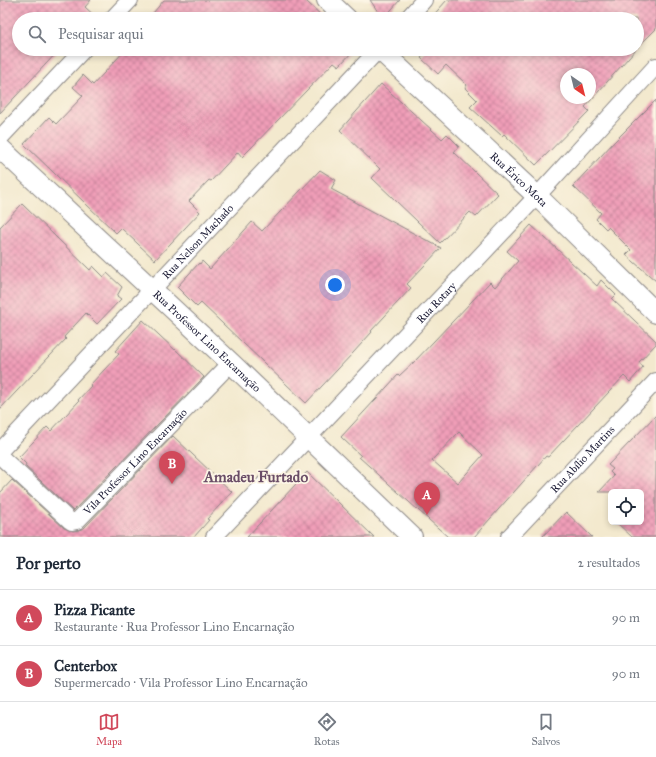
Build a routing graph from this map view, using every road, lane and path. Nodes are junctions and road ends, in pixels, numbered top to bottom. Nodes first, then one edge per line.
1 (130, 0) edge
2 (327, 0) edge
3 (424, 0) edge
4 (119, 12) edge
5 (340, 12) edge
6 (413, 12) edge
7 (77, 56) edge
8 (372, 56) edge
9 (387, 56) edge
10 (656, 66) edge
11 (0, 138) edge
12 (0, 148) edge
13 (537, 196) junction
14 (152, 290) junction
15 (656, 313) edge
16 (231, 363) junction
17 (656, 381) edge
18 (309, 437) junction
19 (0, 451) edge
20 (0, 456) edge
21 (214, 537) edge
22 (412, 537) edge
23 (509, 537) edge

1 - 4 street
2 - 5 street
3 - 6 street
7 - 11 street
8 - 14 street, Rua Nelson Machado
9 - 13 street, Rua Érico Mota
10 - 13 street, Rua Rotary
12 - 14 street, Rua Professor Lino Encarnação
13 - 15 street, Rua Érico Mota
13 - 18 street, Rua Rotary
14 - 16 street, Rua Professor Lino Encarnação
14 - 19 street, Rua Nelson Machado
16 - 18 street, Rua Professor Lino Encarnação
16 - 20 street, Vila Professor Lino Encarnação
17 - 23 street, Rua Abílio Martins
18 - 21 street, Rua Rotary
18 - 22 street, Rua Professor Lino Encarnação

